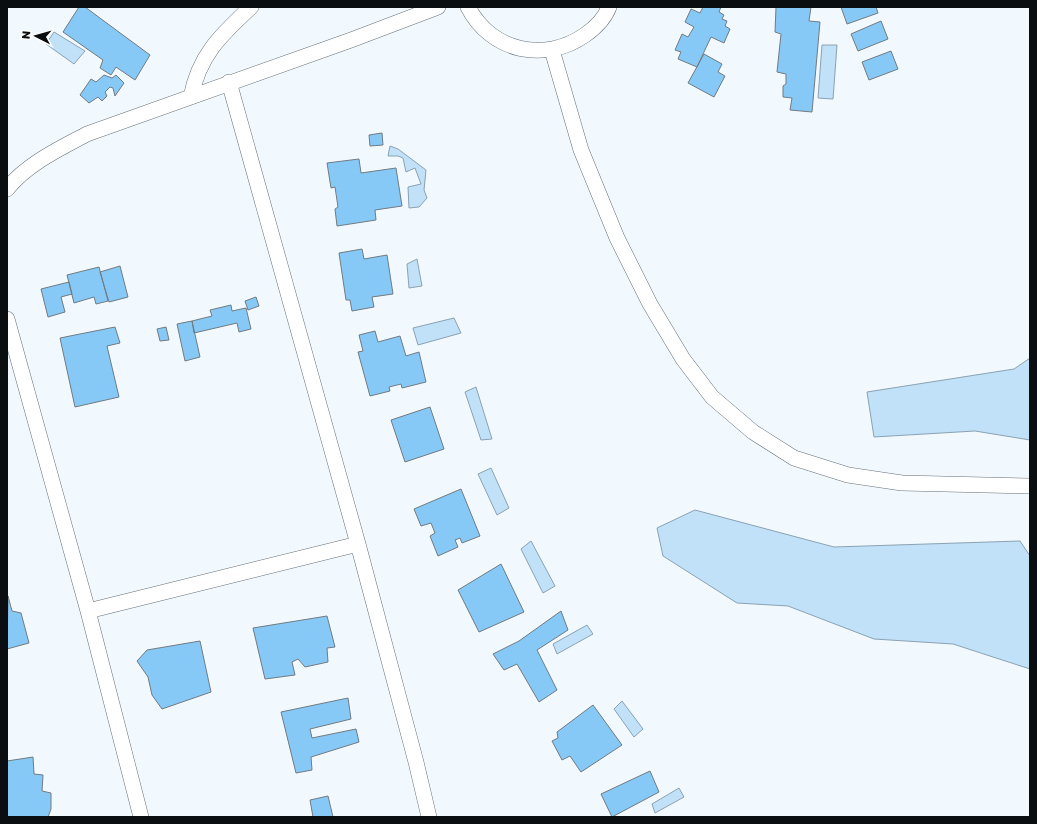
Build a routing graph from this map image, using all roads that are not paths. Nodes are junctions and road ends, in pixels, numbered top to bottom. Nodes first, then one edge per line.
1 (251, 7) edge
2 (438, 7) edge
3 (468, 7) edge
4 (609, 7) edge
5 (552, 50) junction
6 (229, 82) junction
7 (191, 97) junction
8 (7, 189) edge
9 (7, 319) edge
10 (1030, 486) edge
11 (358, 544) junction
12 (88, 611) junction
13 (141, 817) edge
14 (429, 817) edge

1 - 7 street
2 - 6 street
3 - 5 street
4 - 5 street
5 - 10 street
6 - 7 street
6 - 11 street
7 - 8 street
9 - 12 street
11 - 12 street
11 - 14 street
12 - 13 street

